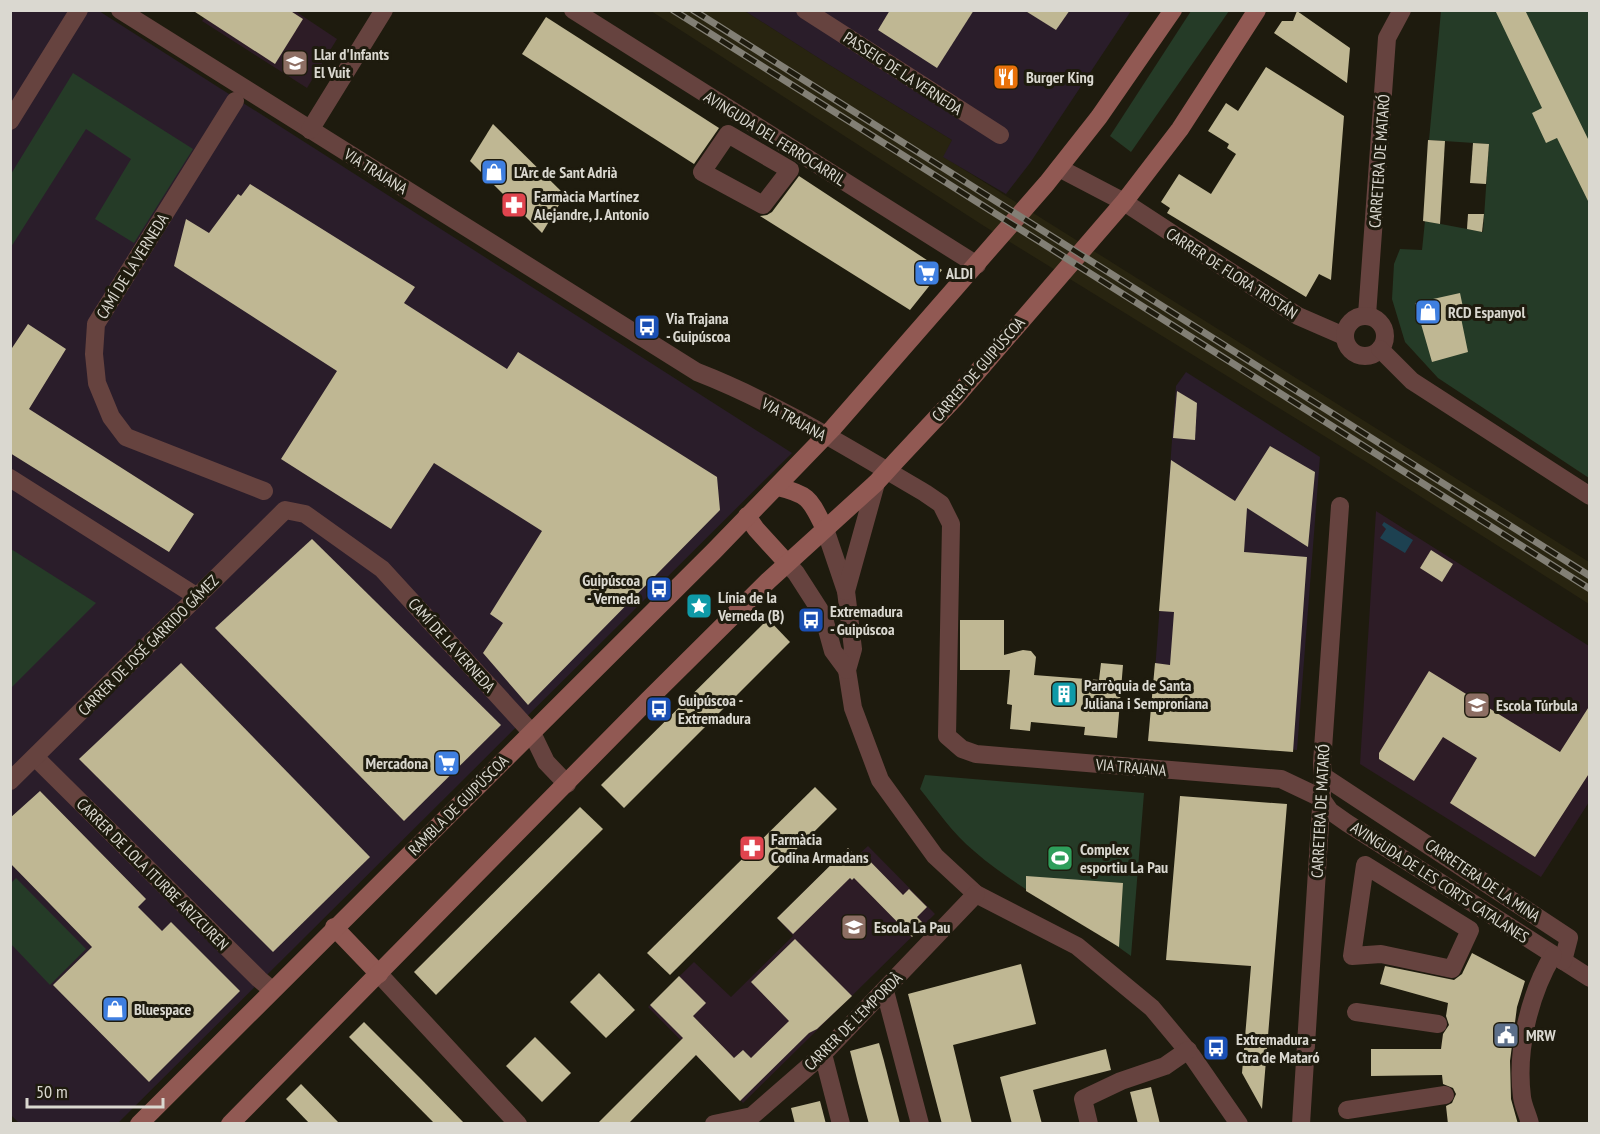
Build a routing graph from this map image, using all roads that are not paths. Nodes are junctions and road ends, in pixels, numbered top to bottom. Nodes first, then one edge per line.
1 (79, 10) edge
2 (120, 10) edge
3 (384, 10) edge
4 (573, 10) edge
5 (806, 10) edge
6 (1173, 10) edge
7 (1257, 10) edge
8 (1402, 10) edge
9 (235, 101) dead end
10 (10, 121) edge
11 (310, 130) junction
12 (1000, 135) dead end
13 (1059, 168) junction
14 (702, 172) joint
15 (1124, 202) junction
16 (976, 265) junction
17 (1367, 315) junction
18 (1344, 336) junction
19 (1380, 349) junction
20 (10, 478) edge
21 (783, 480) junction
22 (264, 491) dead end
23 (868, 496) junction
24 (1590, 496) edge
25 (1340, 506) dead end
26 (285, 510) joint
27 (747, 516) junction
28 (825, 529) junction
29 (787, 563) junction
30 (846, 591) junction
31 (196, 596) junction
32 (847, 670) junction
33 (532, 733) junction
34 (35, 757) junction
35 (1323, 776) junction
36 (10, 781) edge
37 (567, 784) junction
38 (1350, 793) junction
39 (1321, 798) junction
40 (1347, 823) junction
41 (1365, 865) joint
42 (976, 894) junction
43 (334, 927) junction
44 (1558, 958) junction
45 (379, 974) junction
46 (1590, 978) edge
47 (272, 990) junction
48 (885, 990) junction
49 (1356, 1012) dead end
50 (1438, 1024) dead end
51 (1188, 1050) junction
52 (823, 1054) junction
53 (1445, 1095) dead end
54 (1347, 1110) dead end
55 (753, 1120) edge
56 (1299, 1121) edge
57 (139, 1124) edge
58 (230, 1124) edge
59 (518, 1124) edge
60 (714, 1124) edge
61 (841, 1124) edge
62 (920, 1124) edge
63 (1089, 1124) edge
64 (1239, 1124) edge
65 (1530, 1124) edge

1 - 10 street
2 - 11 street, VIA TRAJANA
3 - 11 street
4 - 16 street, AVINGUDA DEL FERROCARRIL
5 - 12 street, PASSEIG DE LA VERNEDA
6 - 13 street
7 - 15 street, CARRER DE GUIPÚSCOA
8 - 17 street, CARRETERA DE MATARÓ
9 - 22 street, CAMÍ DE LA VERNEDA
11 - 39 street, VIA TRAJANA
13 - 15 street
13 - 16 street
14 - 14 street
15 - 18 street, CARRER DE FLORA TRISTÁN
15 - 23 street, CARRER DE GUIPÚSCOA
16 - 21 street
17 - 18 street
17 - 19 street
18 - 19 street
19 - 24 street
20 - 31 street
21 - 27 street, RAMBLA DE GUIPÚSCOA
21 - 28 street
23 - 28 street, CARRER DE GUIPÚSCOA
23 - 30 street
25 - 35 street, CARRETERA DE MATARÓ
26 - 31 street, CARRER DE JOSÉ GARRIDO GÁMEZ
26 - 33 street, CAMÍ DE LA VERNEDA
27 - 29 street
27 - 33 street, RAMBLA DE GUIPÚSCOA
28 - 29 street
28 - 30 street
29 - 32 street
29 - 37 street
30 - 32 street
31 - 34 street, CARRER DE JOSÉ GARRIDO GÁMEZ
32 - 42 street
33 - 37 street, CAMÍ DE LA VERNEDA
33 - 43 street, RAMBLA DE GUIPÚSCOA
34 - 36 street, CARRER DE JOSÉ GARRIDO GÁMEZ
34 - 47 street, CARRER DE LOLA ITURBE ARIZCUREN
35 - 38 street, CARRETERA DE LA MINA
35 - 39 street, CARRETERA DE MATARÓ
37 - 45 street
38 - 40 street
38 - 44 street, CARRETERA DE LA MINA
39 - 40 street, AVINGUDA DE LES CORTS CATALANES
39 - 56 street, CARRETERA DE MATARÓ
40 - 44 street, AVINGUDA DE LES CORTS CATALANES
41 - 41 street
42 - 48 street, CARRER DE L'EMPORDÀ
42 - 51 street
43 - 45 street
43 - 47 street, RAMBLA DE GUIPÚSCOA
44 - 46 street
44 - 65 street
45 - 58 street
45 - 59 street
47 - 57 street, RAMBLA DE GUIPÚSCOA
48 - 52 street, CARRER DE L'EMPORDÀ
48 - 62 street
49 - 50 street
51 - 63 street
51 - 64 street
52 - 55 street, CARRER DE L'EMPORDÀ
52 - 61 street
53 - 54 street
55 - 60 street, CARRER DE L'EMPORDÀ

